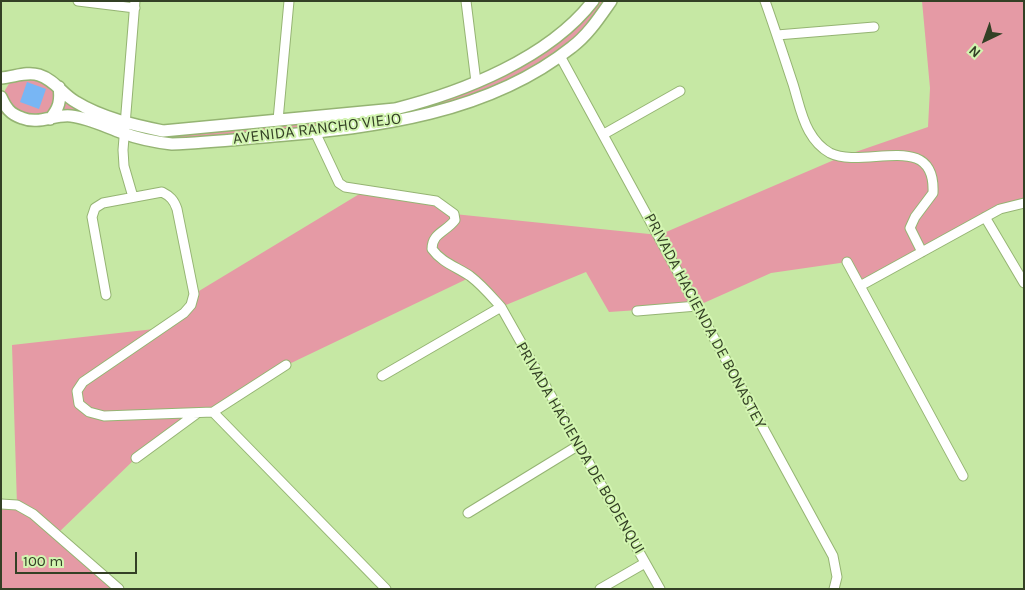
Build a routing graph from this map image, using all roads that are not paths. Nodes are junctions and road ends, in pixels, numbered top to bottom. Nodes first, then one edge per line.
1 (78, 1) edge
2 (289, 1) edge
3 (466, 1) edge
4 (593, 1) edge
5 (611, 1) edge
6 (765, 1) edge
7 (135, 4) edge
8 (874, 27) dead end
9 (561, 34) junction
10 (777, 35) junction
11 (573, 47) junction
12 (560, 56) junction
13 (7, 77) edge
14 (476, 82) junction
15 (59, 87) junction
16 (680, 91) dead end
17 (2, 98) edge
18 (7, 114) edge
19 (336, 115) junction
20 (50, 119) junction
21 (278, 120) junction
22 (261, 122) junction
23 (125, 128) junction
24 (339, 129) junction
25 (315, 132) junction
26 (604, 134) junction
27 (264, 137) junction
28 (133, 197) junction
29 (1024, 203) edge
30 (985, 217) junction
31 (922, 252) junction
32 (847, 262) dead end
33 (1024, 283) edge
34 (860, 286) junction
35 (106, 295) dead end
36 (697, 306) junction
37 (500, 308) junction
38 (637, 312) dead end
39 (286, 365) dead end
40 (382, 376) dead end
41 (213, 412) junction
42 (196, 414) junction
43 (578, 445) junction
44 (136, 458) dead end
45 (963, 476) dead end
46 (1, 504) edge
47 (468, 513) dead end
48 (645, 563) junction
49 (376, 578) junction
50 (118, 589) edge
51 (378, 589) edge
52 (386, 589) edge
53 (600, 589) edge
54 (660, 589) edge
55 (834, 589) edge

1 - 7 street
2 - 21 street
3 - 14 street
4 - 9 street, AVENIDA RANCHO VIEJO
5 - 11 street, AVENIDA RANCHO VIEJO
6 - 10 street
7 - 23 street
8 - 10 street
9 - 11 street
9 - 14 street, AVENIDA RANCHO VIEJO
10 - 31 street
11 - 12 street, AVENIDA RANCHO VIEJO
12 - 24 street, AVENIDA RANCHO VIEJO
12 - 26 street, PRIVADA HACIENDA DE BONASTEY
13 - 15 street, AVENIDA RANCHO VIEJO
13 - 17 street
14 - 19 street, AVENIDA RANCHO VIEJO
15 - 20 street
15 - 23 street, AVENIDA RANCHO VIEJO
16 - 26 street
17 - 18 street, AVENIDA RANCHO VIEJO
18 - 20 street, AVENIDA RANCHO VIEJO
19 - 21 street, AVENIDA RANCHO VIEJO
19 - 24 street
20 - 23 street, AVENIDA RANCHO VIEJO
21 - 22 street, AVENIDA RANCHO VIEJO
22 - 23 street, AVENIDA RANCHO VIEJO
22 - 27 street
23 - 27 street, AVENIDA RANCHO VIEJO
23 - 28 street
24 - 25 street, AVENIDA RANCHO VIEJO
25 - 27 street, AVENIDA RANCHO VIEJO
25 - 37 street, PRIVADA HACIENDA DE BODENQUI
26 - 36 street, PRIVADA HACIENDA DE BONASTEY
28 - 35 street
28 - 42 street
29 - 30 street
30 - 31 street
30 - 33 street
31 - 34 street
32 - 34 street
34 - 45 street
36 - 38 street, PRIVADA HACIENDA DE BONASTEY
36 - 55 street, PRIVADA HACIENDA DE BONASTEY
37 - 40 street
37 - 43 street, PRIVADA HACIENDA DE BODENQUI
39 - 41 street
41 - 42 street
41 - 49 street
42 - 44 street
43 - 47 street, PRIVADA HACIENDA DE BODENQUI
43 - 48 street, PRIVADA HACIENDA DE BODENQUI
46 - 50 street
48 - 53 street, PRIVADA HACIENDA DE BODENQUI
48 - 54 street, PRIVADA HACIENDA DE BODENQUI
49 - 51 street
49 - 52 street

